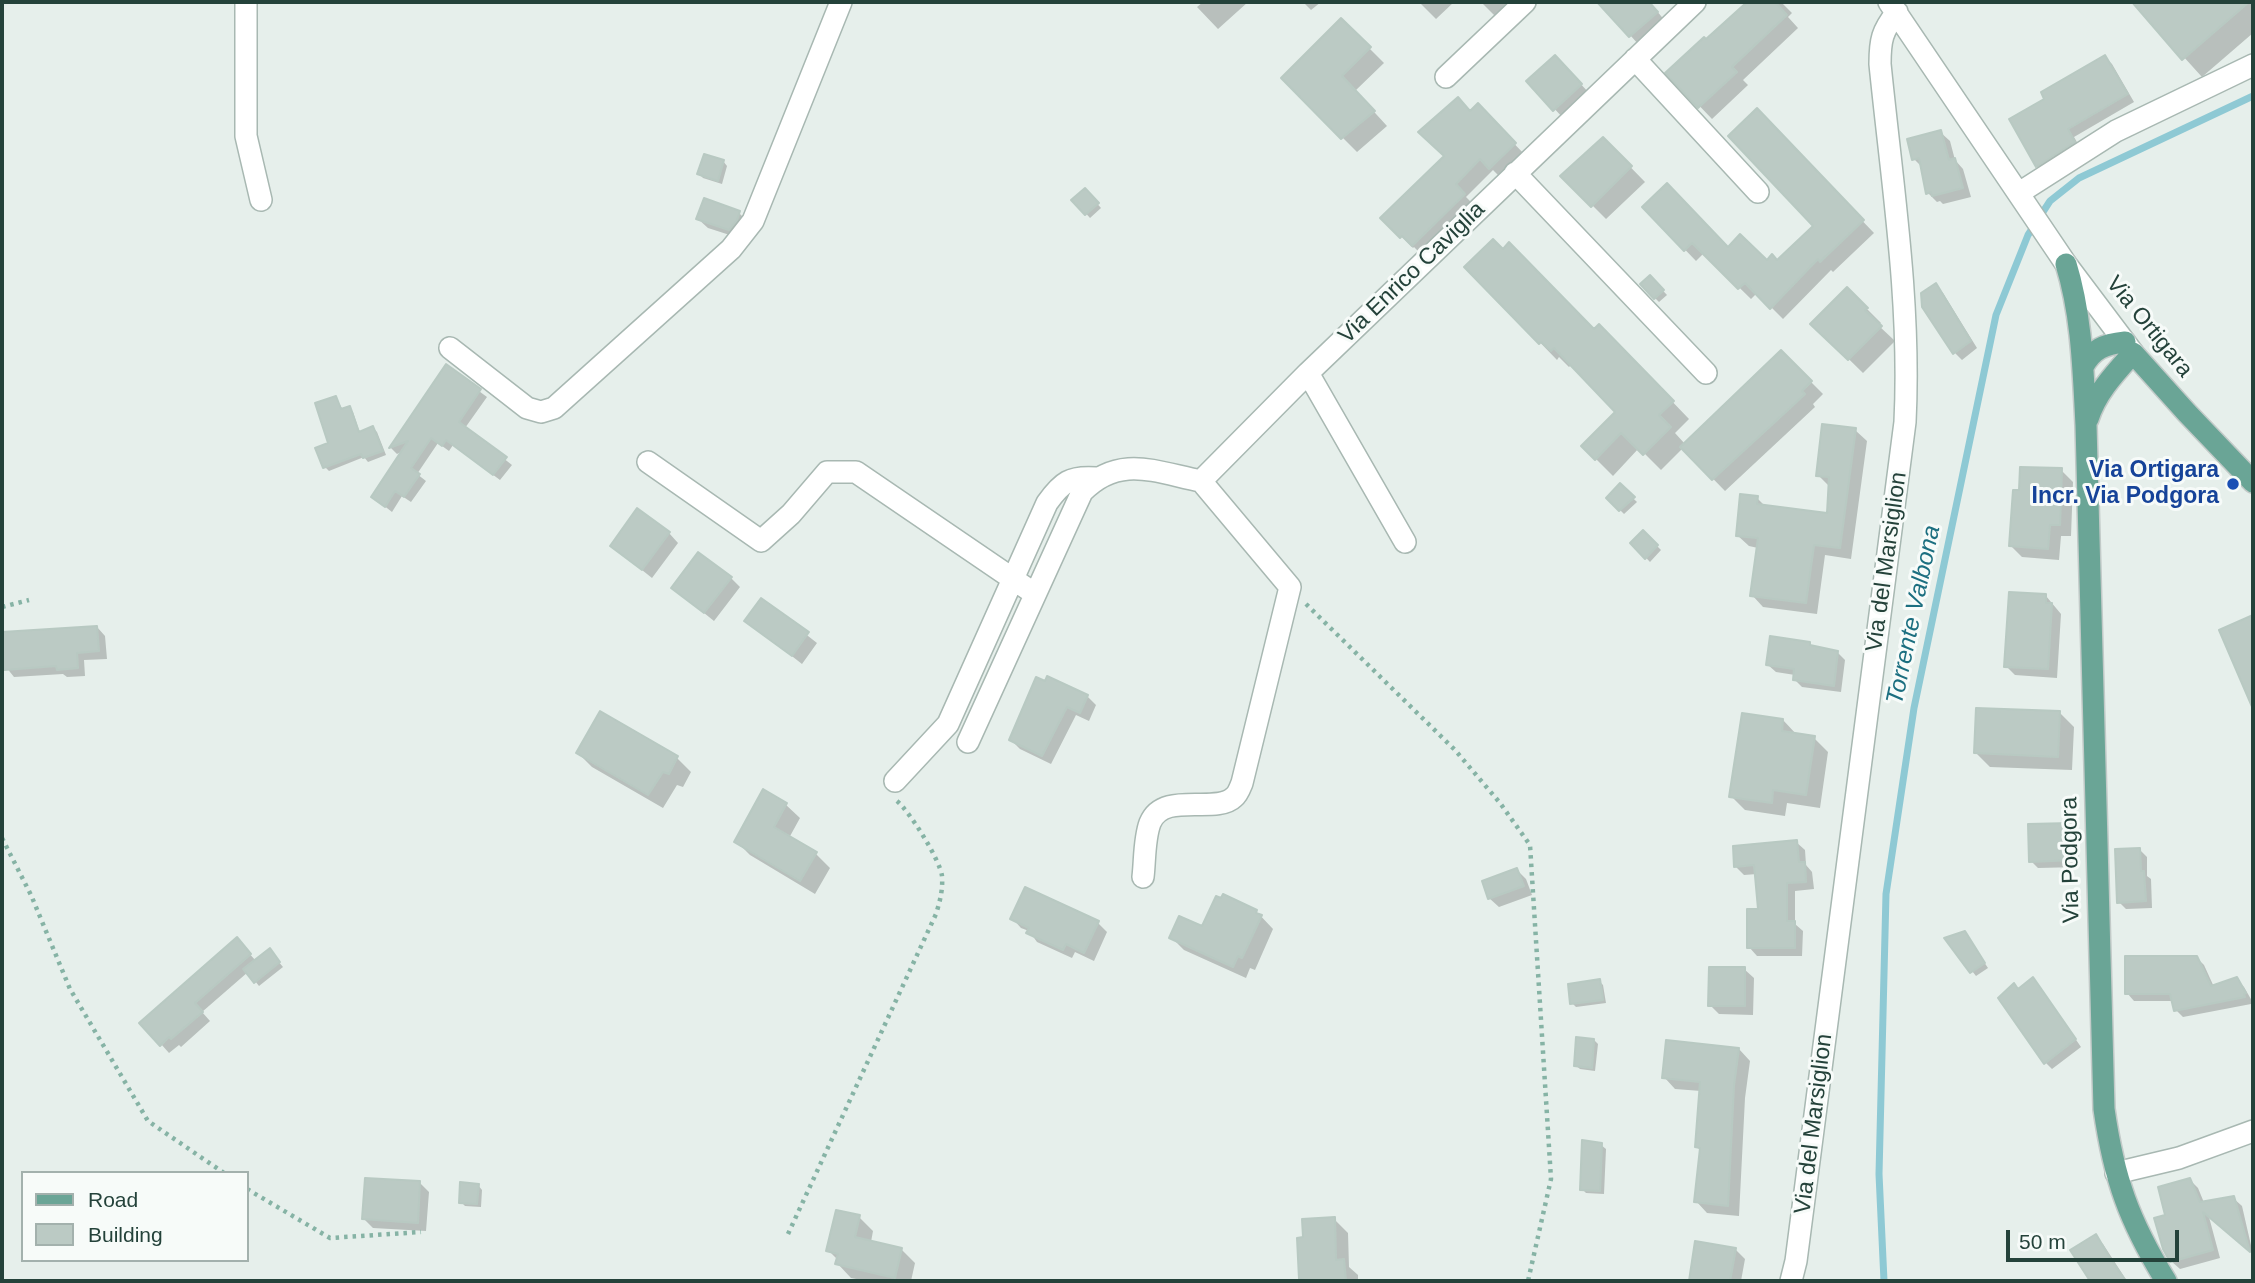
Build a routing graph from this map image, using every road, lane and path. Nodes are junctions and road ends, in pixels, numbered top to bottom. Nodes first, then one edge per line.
1 (246, 2) edge
2 (841, 2) edge
3 (1525, 2) edge
4 (1695, 2) edge
5 (1893, 7) edge
6 (1635, 59) junction
7 (2253, 65) edge
8 (1446, 77) dead end
9 (1516, 173) junction
10 (1758, 192) dead end
11 (261, 200) dead end
12 (2023, 200) junction
13 (2066, 264) junction
14 (450, 348) dead end
15 (2129, 348) junction
16 (2083, 367) junction
17 (1308, 373) junction
18 (1706, 373) dead end
19 (2086, 425) junction
20 (648, 463) dead end
21 (1096, 478) junction
22 (1201, 481) junction
23 (2253, 482) edge
24 (1405, 542) dead end
25 (1013, 579) junction
26 (1290, 587) junction
27 (1035, 594) junction
28 (29, 600) dead end
29 (2, 607) edge
30 (968, 742) dead end
31 (894, 789) joint
32 (2, 838) edge
33 (1143, 877) dead end
34 (2253, 1131) edge
35 (221, 1171) edge
36 (2116, 1173) junction
37 (248, 1190) edge
38 (421, 1232) dead end
39 (788, 1234) dead end
40 (1528, 1281) edge
41 (1791, 1281) edge
42 (2166, 1281) edge

1 - 11 street
2 - 14 street
3 - 8 street
4 - 6 street, Via Enrico Caviglia
5 - 12 street, Via Ortigara
5 - 41 street, Via del Marsiglion
6 - 9 street, Via Enrico Caviglia
6 - 10 street
7 - 12 street
9 - 17 street, Via Enrico Caviglia
9 - 18 street
12 - 13 street, Via Ortigara
13 - 15 street, Via Ortigara
13 - 16 main road, Via Podgora
15 - 16 main road
15 - 19 main road, Via Podgora
15 - 23 main road, Via Ortigara
16 - 19 main road, Via Podgora
17 - 22 street, Via Enrico Caviglia
17 - 24 street
19 - 36 main road, Via Podgora
20 - 25 street
21 - 22 street
21 - 25 street
21 - 27 street
22 - 26 street
25 - 27 street
25 - 31 street
26 - 33 street
26 - 40 path
27 - 30 street
28 - 29 path
31 - 39 path
32 - 35 path
34 - 36 street
36 - 42 main road, Via Podgora
37 - 38 path

